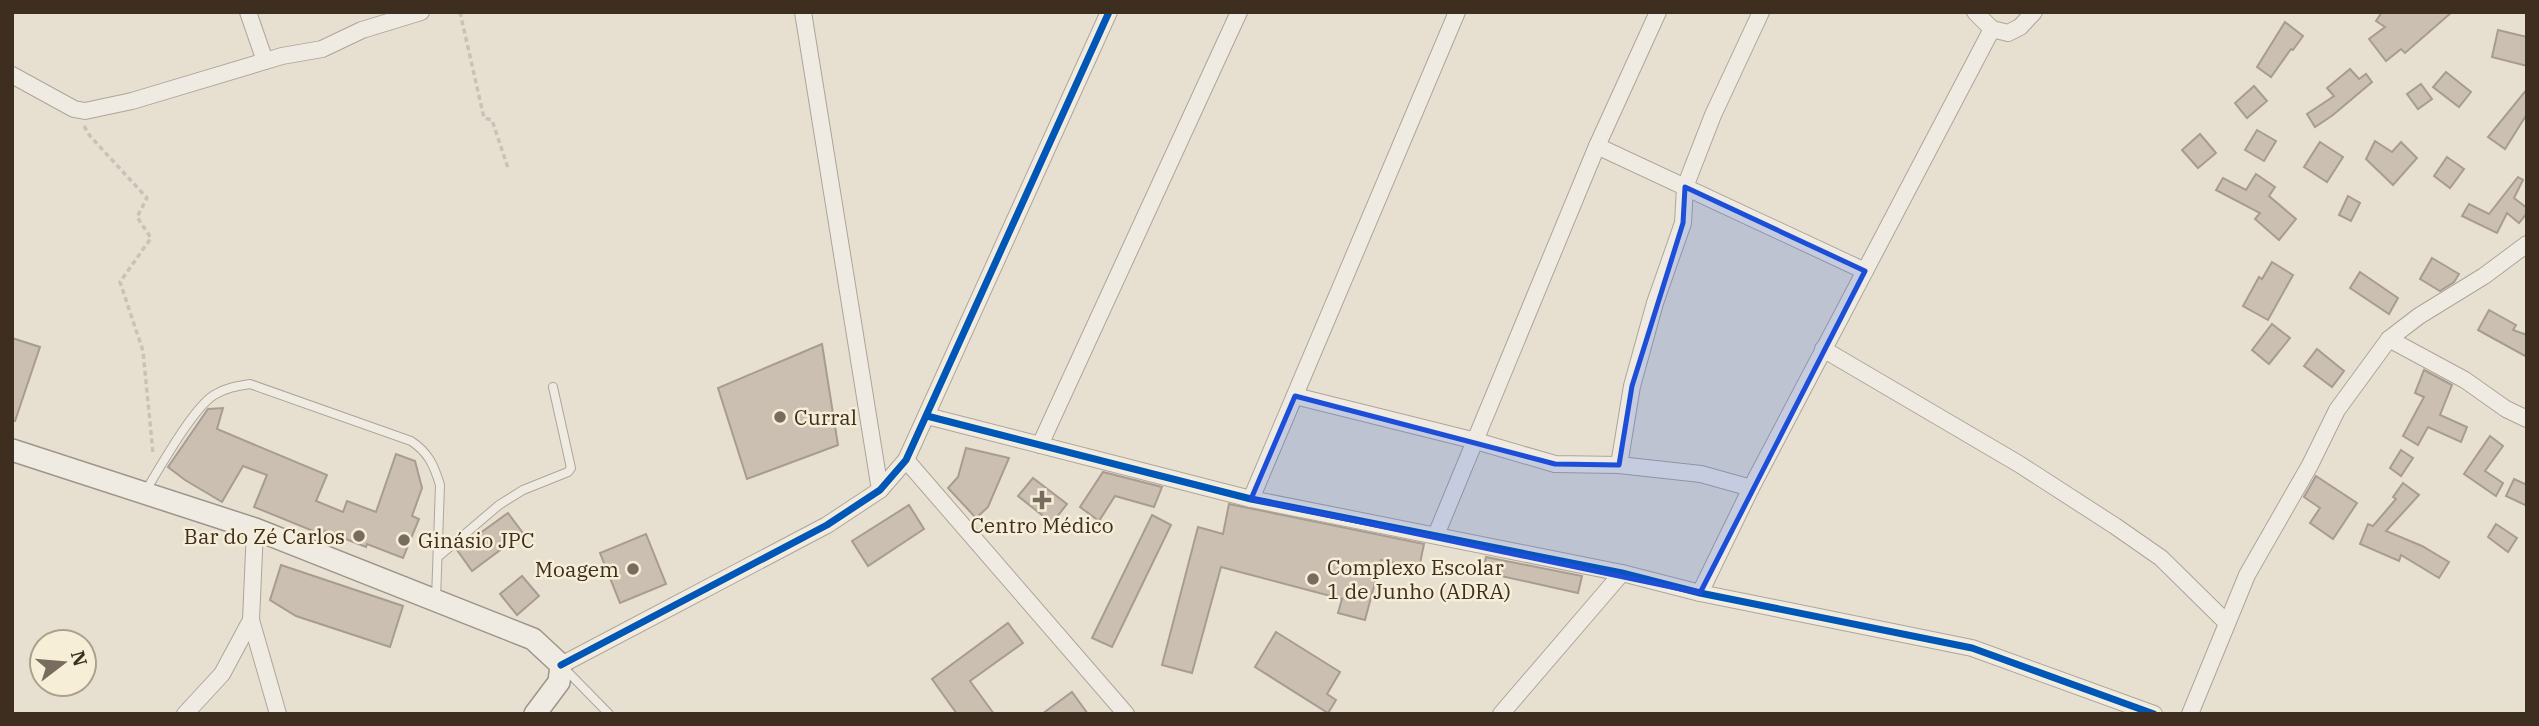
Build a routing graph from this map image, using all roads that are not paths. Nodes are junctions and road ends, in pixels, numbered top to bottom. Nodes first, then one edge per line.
1 (248, 12) edge
2 (421, 12) edge
3 (803, 12) edge
4 (1108, 12) edge
5 (1240, 12) edge
6 (1457, 12) edge
7 (1658, 12) edge
8 (1762, 12) edge
9 (1975, 12) edge
10 (2034, 12) edge
11 (1993, 29) junction
12 (265, 61) junction
13 (12, 75) edge
14 (1597, 146) junction
15 (1685, 187) junction
16 (2527, 244) edge
17 (1865, 271) junction
18 (2389, 339) junction
19 (1823, 349) junction
20 (553, 387) dead end
21 (1295, 396) junction
22 (927, 416) junction
23 (2527, 419) edge
24 (1476, 441) junction
25 (1040, 445) junction
26 (12, 450) edge
27 (906, 460) junction
28 (1619, 465) junction
29 (1751, 488) junction
30 (880, 490) junction
31 (145, 492) junction
32 (1251, 499) junction
33 (255, 529) junction
34 (1436, 534) junction
35 (438, 557) junction
36 (1622, 573) junction
37 (1700, 593) junction
38 (436, 599) junction
39 (251, 620) junction
40 (2227, 622) junction
41 (561, 665) junction
42 (185, 714) edge
43 (278, 714) edge
44 (535, 714) edge
45 (609, 714) edge
46 (1126, 714) edge
47 (1501, 714) edge
48 (2154, 714) edge
49 (2190, 714) edge

1 - 12 street
2 - 12 street
3 - 30 street
4 - 22 street
5 - 25 street
6 - 21 street
7 - 14 street
8 - 15 street
9 - 11 street
10 - 11 street
11 - 17 street
12 - 13 street
14 - 15 street
14 - 24 street
15 - 17 street
15 - 28 street
16 - 18 street
17 - 19 street
18 - 23 street
18 - 40 street
19 - 29 street
19 - 40 street
20 - 35 lane
21 - 24 street
21 - 32 street
22 - 25 street
22 - 27 street
24 - 28 street
24 - 34 street
25 - 32 street
26 - 31 main road
27 - 30 street
27 - 46 street
28 - 29 street
29 - 37 street
30 - 41 street
31 - 33 main road
31 - 35 lane
32 - 34 street
33 - 38 main road
33 - 39 street
34 - 36 street
35 - 38 lane
36 - 37 street
36 - 47 street
37 - 48 street
38 - 41 main road
39 - 42 street
39 - 43 street
40 - 49 street
41 - 44 main road
41 - 45 lane

